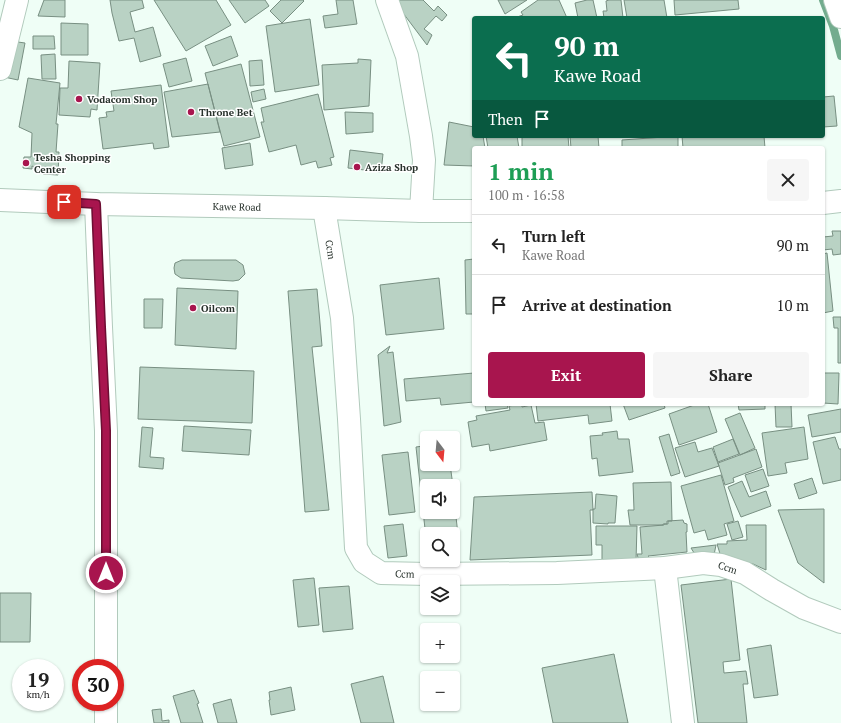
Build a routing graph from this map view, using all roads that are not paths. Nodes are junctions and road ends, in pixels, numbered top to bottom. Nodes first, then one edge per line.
1 (17, 0) edge
2 (387, 0) edge
3 (835, 0) edge
4 (841, 17) edge
5 (0, 69) edge
6 (0, 200) edge
7 (841, 201) edge
8 (825, 203) edge
9 (96, 204) junction
10 (324, 208) junction
11 (421, 211) junction
12 (472, 211) edge
13 (665, 568) junction
14 (841, 622) edge
15 (106, 659) edge
16 (106, 711) edge
17 (106, 723) edge
18 (683, 723) edge

1 - 5 street
2 - 11 street
3 - 4 street
6 - 9 street, Kawe Road
7 - 8 street
9 - 10 street, Kawe Road
9 - 15 street
10 - 11 street, Kawe Road
10 - 13 street, Ccm
11 - 12 street, Kawe Road
13 - 14 street, Ccm
13 - 18 street
16 - 17 street

